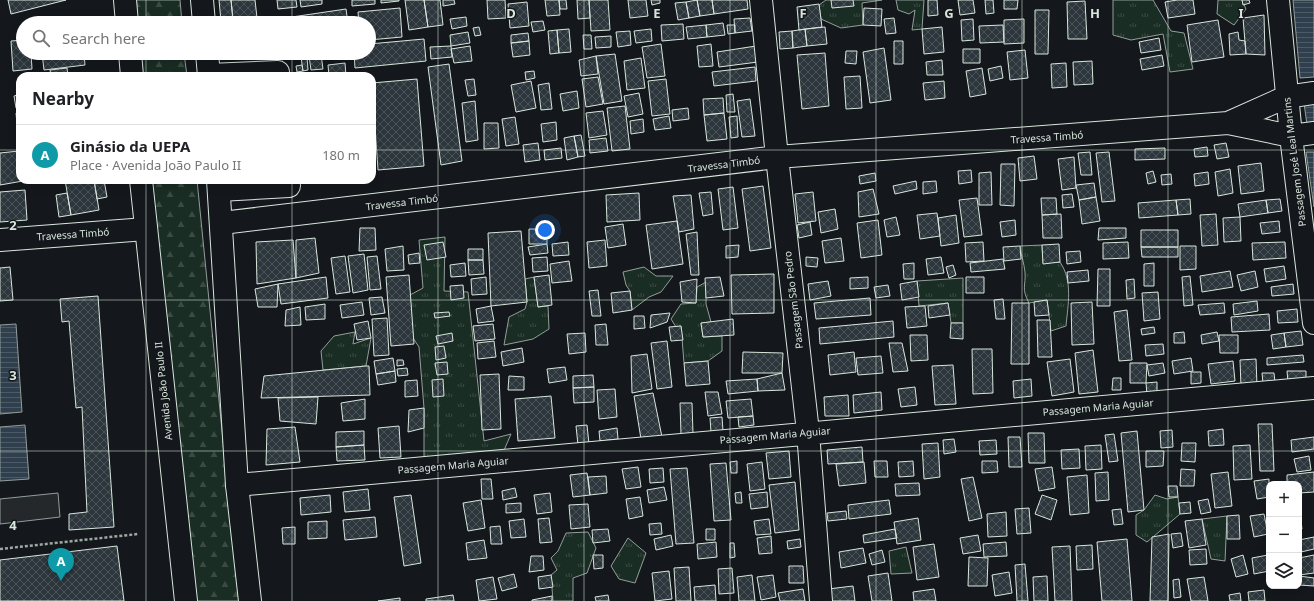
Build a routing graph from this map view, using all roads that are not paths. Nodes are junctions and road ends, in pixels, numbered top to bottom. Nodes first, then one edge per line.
1 (125, 0) edge
2 (202, 0) edge
3 (762, 0) edge
4 (1278, 0) edge
5 (126, 16) edge
6 (203, 16) edge
7 (131, 60) edge
8 (208, 60) edge
9 (132, 72) edge
10 (209, 72) edge
11 (1301, 95) edge
12 (1228, 123) junction
13 (1303, 135) edge
14 (777, 157) junction
15 (141, 184) edge
16 (258, 184) edge
17 (289, 184) edge
18 (219, 185) edge
19 (222, 223) junction
20 (146, 229) junction
21 (0, 240) edge
22 (1314, 323) edge
23 (1314, 388) edge
24 (808, 432) junction
25 (237, 485) junction
26 (186, 601) edge
27 (250, 601) edge
28 (821, 601) edge

1 - 5 street
2 - 6 street
3 - 14 street, Passagem São Pedro
4 - 11 street, Passagem José Leal Martins
7 - 9 street
8 - 10 street
11 - 12 street, Travessa Timbó
11 - 13 street, Passagem José Leal Martins
12 - 13 street, Travessa Timbó
12 - 14 street, Travessa Timbó
13 - 22 street, Passagem José Leal Martins
14 - 19 street, Travessa Timbó
14 - 24 street, Passagem São Pedro
15 - 20 street, Avenida João Paulo II
16 - 17 street
16 - 18 street
18 - 19 street
19 - 25 street
20 - 21 street, Travessa Timbó
20 - 26 street, Avenida João Paulo II
23 - 24 street, Passagem Maria Aguiar
24 - 25 street, Passagem Maria Aguiar
24 - 28 street, Passagem São Pedro
25 - 27 street

